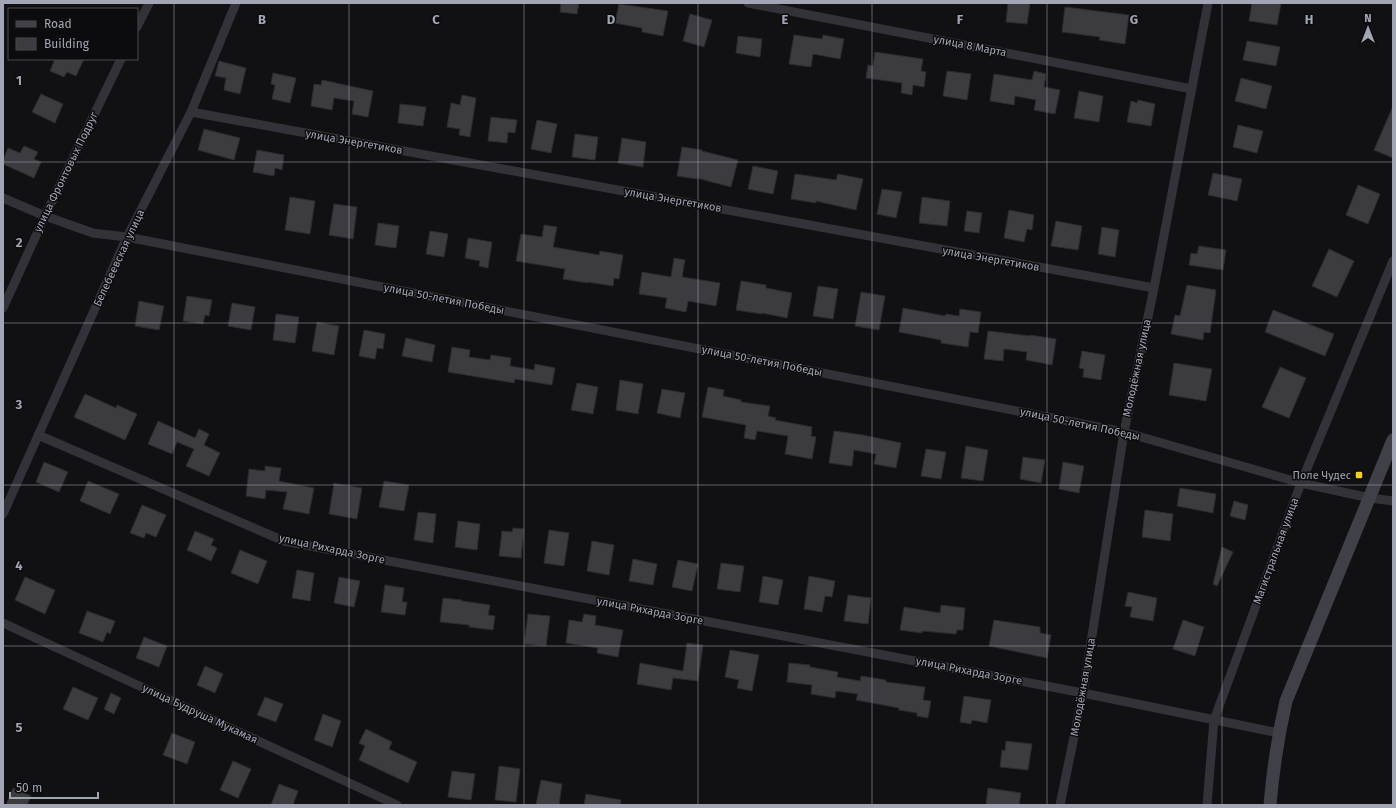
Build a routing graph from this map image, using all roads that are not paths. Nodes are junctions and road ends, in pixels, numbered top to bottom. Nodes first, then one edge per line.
1 (149, 3) edge
2 (236, 3) edge
3 (748, 3) edge
4 (1208, 3) edge
5 (138, 25) edge
6 (121, 60) edge
7 (1192, 89) junction
8 (191, 112) junction
9 (3, 198) edge
10 (45, 216) junction
11 (127, 237) junction
12 (1393, 261) edge
13 (1154, 288) junction
14 (3, 308) edge
15 (1124, 432) junction
16 (38, 436) junction
17 (1393, 440) edge
18 (1301, 483) junction
19 (1370, 498) junction
20 (1393, 501) edge
21 (3, 514) edge
22 (3, 623) edge
23 (1083, 693) junction
24 (1214, 720) junction
25 (1279, 733) junction
26 (397, 805) edge
27 (1060, 805) edge
28 (1207, 805) edge
29 (1270, 805) edge

1 - 5 street
2 - 8 street, Белебеевская улица
3 - 7 street, улица 8 Марта
4 - 7 street, Молодёжная улица
6 - 10 street, улица Фронтовых Подруг
7 - 13 street, Молодёжная улица
8 - 11 street, Белебеевская улица
8 - 13 street, улица Энергетиков
9 - 10 street, улица 50-летия Победы
10 - 11 street, улица 50-летия Победы
10 - 14 street, улица Фронтовых Подруг
11 - 15 street, улица 50-летия Победы
11 - 16 street, Белебеевская улица
12 - 18 street, Магистральная улица
13 - 15 street, Молодёжная улица
15 - 18 street, улица 50-летия Победы
15 - 23 street, Молодёжная улица
16 - 21 street, Белебеевская улица
16 - 23 street, улица Рихарда Зорге
17 - 19 main road
18 - 19 street, улица 50-летия Победы
18 - 24 street, Магистральная улица
19 - 20 street, улица 50-летия Победы
19 - 25 main road
22 - 26 street, улица Будруша Мукамая
23 - 24 street, улица Рихарда Зорге
23 - 27 street, Молодёжная улица
24 - 25 street, улица Рихарда Зорге
24 - 28 street, Магистральная улица
25 - 29 main road

